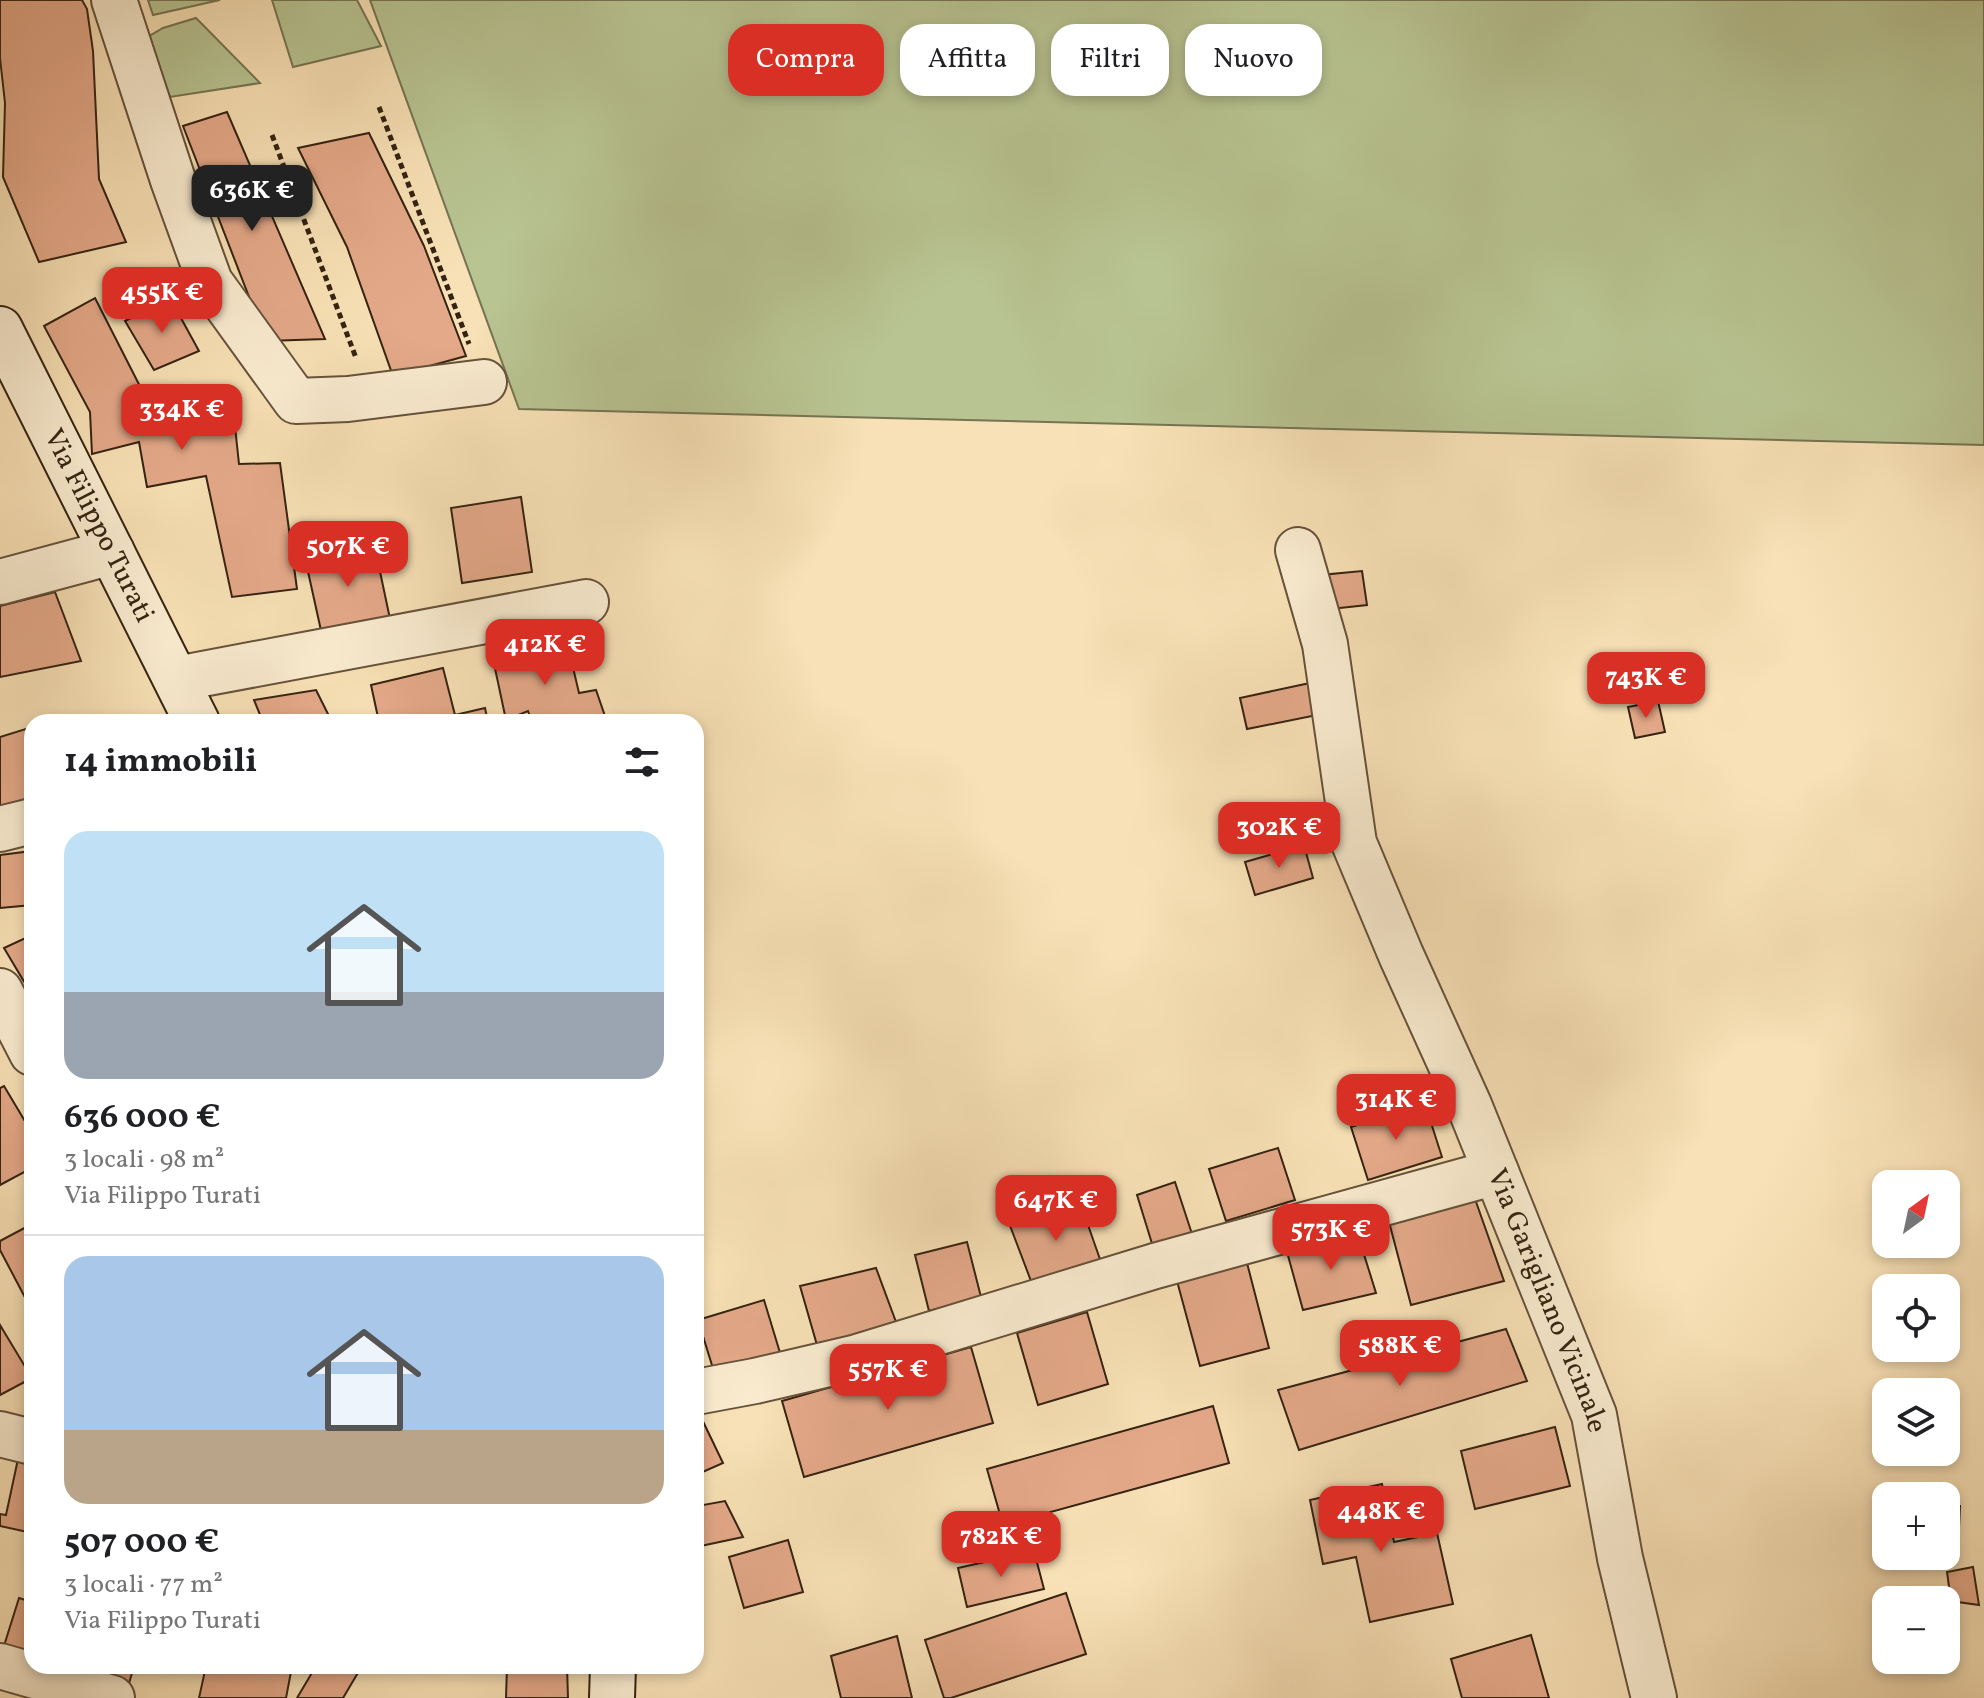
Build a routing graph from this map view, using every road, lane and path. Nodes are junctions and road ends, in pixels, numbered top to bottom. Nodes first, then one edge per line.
1 (114, 0) edge
2 (379, 107) dead end
3 (272, 135) dead end
4 (0, 329) edge
5 (484, 382) joint
6 (371, 396) junction
7 (1298, 550) dead end
8 (112, 552) junction
9 (0, 582) edge
10 (586, 602) dead end
11 (176, 679) junction
12 (193, 714) edge
13 (24, 823) edge
14 (0, 829) edge
15 (0, 991) edge
16 (24, 1038) edge
17 (1496, 1172) junction
18 (704, 1391) edge
19 (0, 1434) edge
20 (24, 1440) edge
21 (0, 1666) edge
22 (24, 1673) edge
23 (28, 1674) edge
24 (613, 1674) edge
25 (112, 1698) edge
26 (612, 1698) edge
27 (1654, 1698) edge

1 - 6 street
2 - 5 path
3 - 6 path
4 - 8 street, Via Filippo Turati
5 - 6 street
7 - 17 street, Via Garigliano Vicinale
8 - 9 street
8 - 11 street, Via Filippo Turati
10 - 11 street
11 - 12 street, Via Filippo Turati
13 - 14 street
15 - 16 street
17 - 18 street
17 - 27 street, Via Garigliano Vicinale
19 - 20 street
21 - 22 street
23 - 25 street
24 - 26 street

